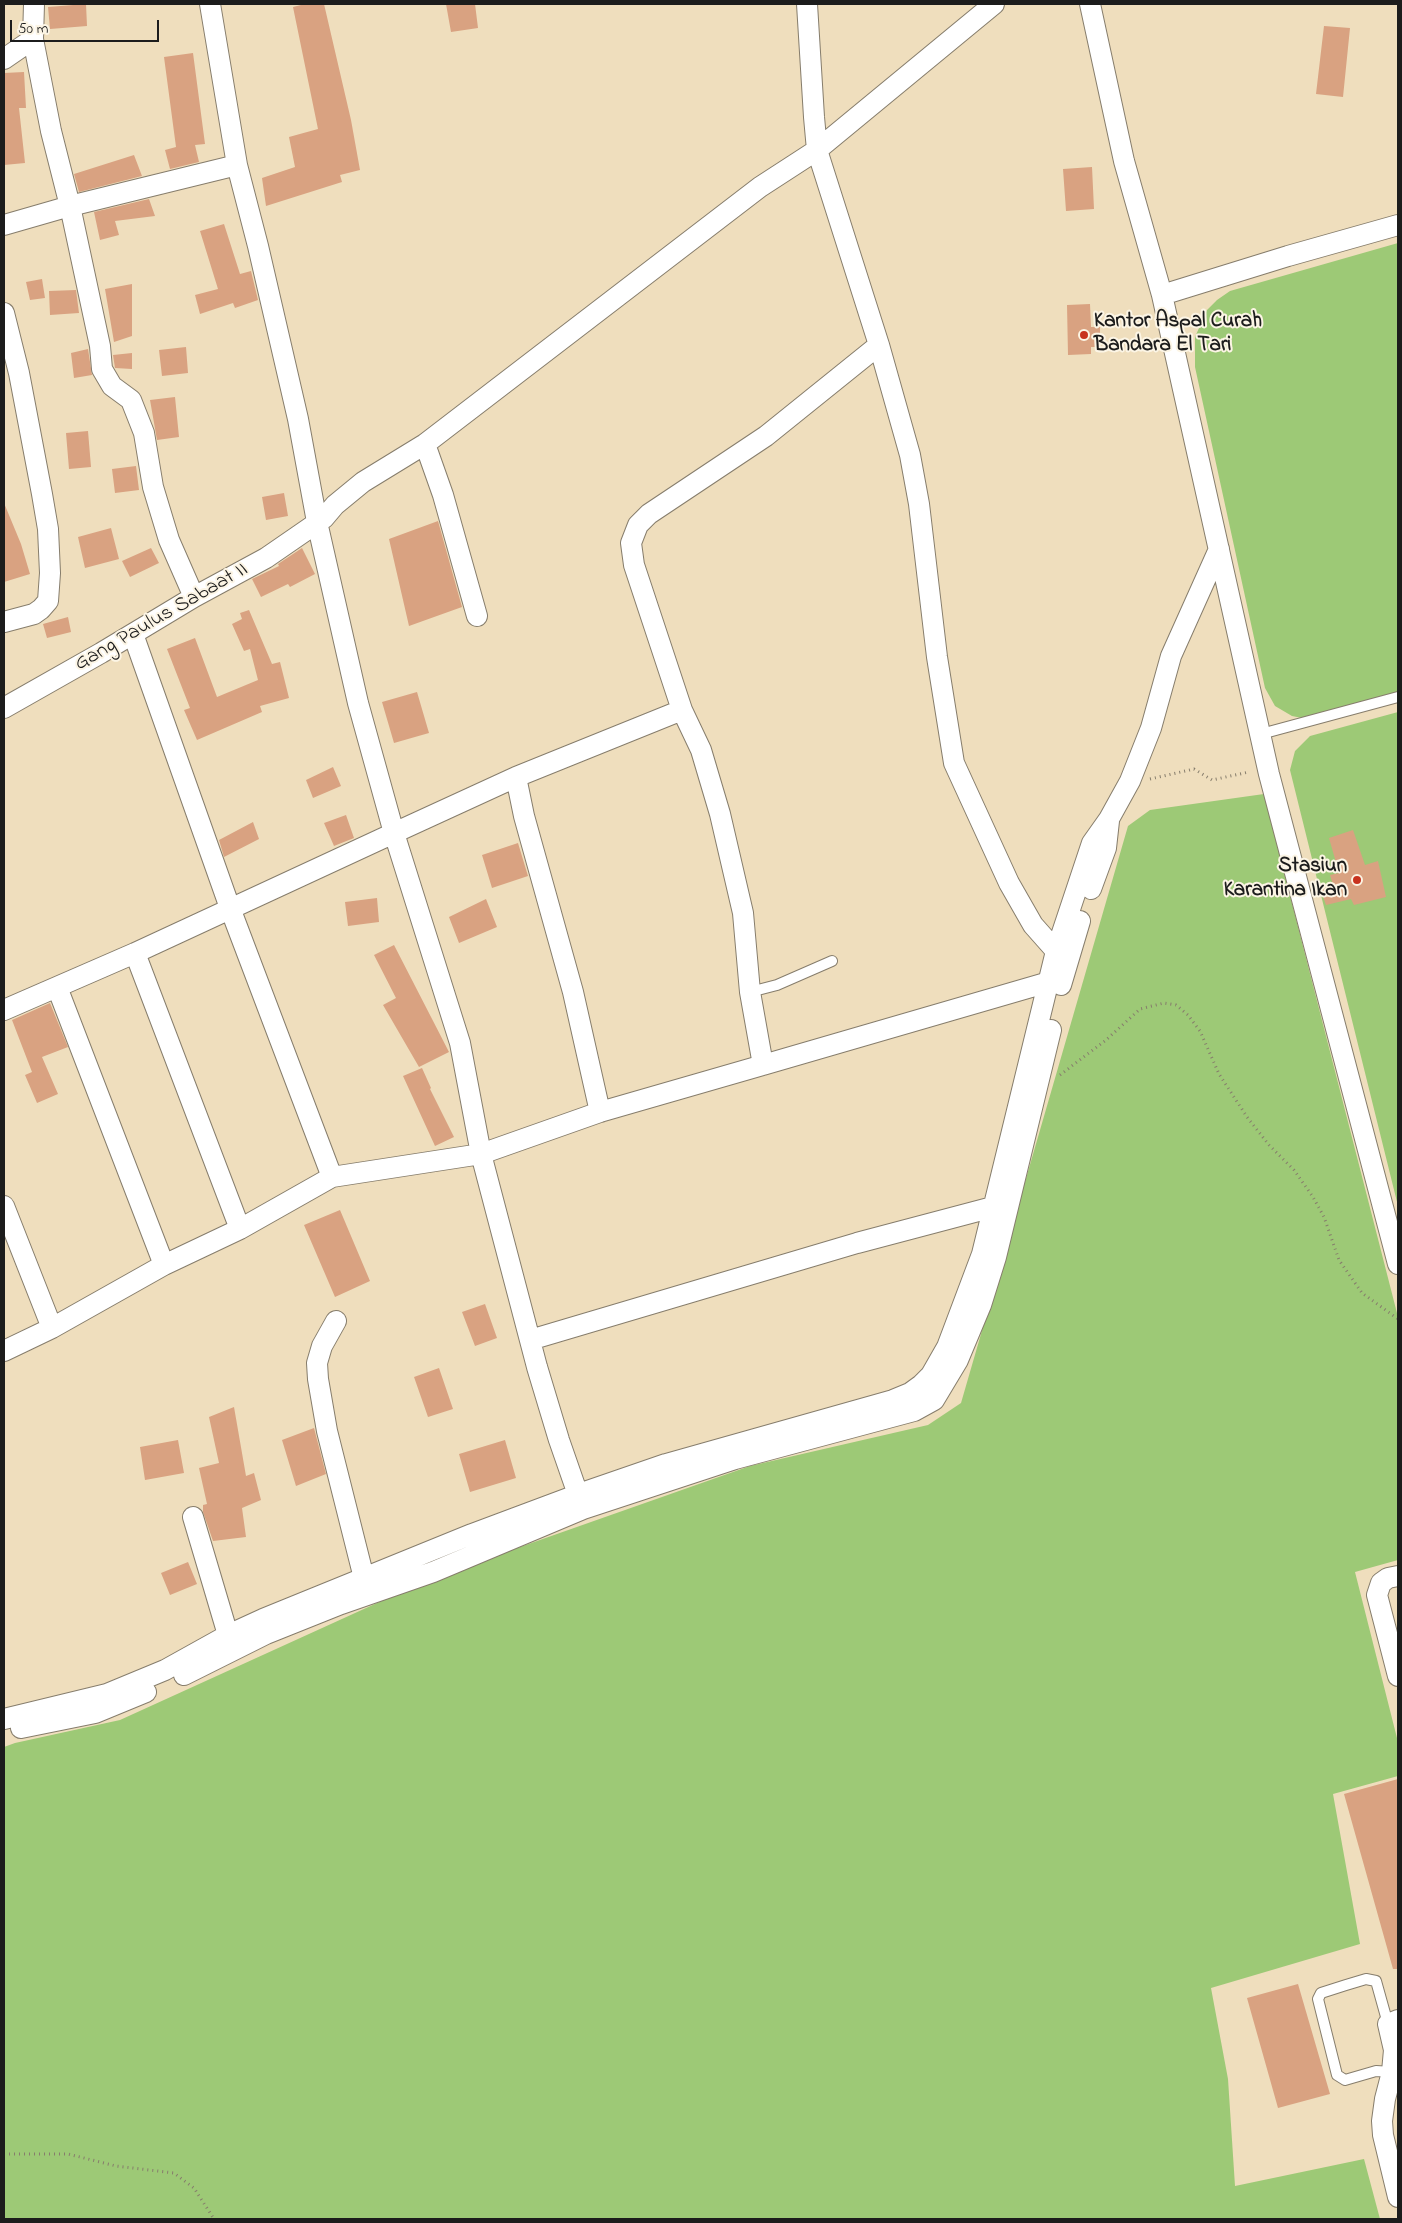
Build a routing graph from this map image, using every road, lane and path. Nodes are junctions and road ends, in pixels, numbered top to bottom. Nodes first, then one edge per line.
1 (34, 4) edge
2 (210, 4) edge
3 (808, 4) edge
4 (994, 4) edge
5 (1090, 4) edge
6 (33, 39) junction
7 (4, 59) edge
8 (818, 150) junction
9 (237, 165) junction
10 (70, 206) junction
11 (4, 225) edge
12 (1398, 225) edge
13 (1162, 295) junction
14 (4, 313) edge
15 (7, 344) edge
16 (879, 345) junction
17 (425, 444) junction
18 (317, 522) junction
19 (1219, 550) junction
20 (194, 597) junction
21 (477, 616) dead end
22 (4, 622) edge
23 (133, 634) junction
24 (1398, 697) edge
25 (4, 708) edge
26 (682, 710) junction
27 (1261, 734) junction
28 (516, 777) junction
29 (1271, 780) junction
30 (1130, 781) junction
31 (394, 833) junction
32 (230, 908) junction
33 (135, 953) junction
34 (1063, 955) junction
35 (832, 961) dead end
36 (1056, 980) junction
37 (57, 987) junction
38 (750, 992) junction
39 (4, 1010) edge
40 (764, 1065) junction
41 (1037, 1092) junction
42 (600, 1112) junction
43 (481, 1154) junction
44 (332, 1177) junction
45 (4, 1206) edge
46 (993, 1208) junction
47 (240, 1229) junction
48 (1398, 1264) edge
49 (164, 1265) junction
50 (1398, 1319) edge
51 (336, 1321) dead end
52 (52, 1328) junction
53 (530, 1340) junction
54 (4, 1351) edge
55 (581, 1501) junction
56 (193, 1517) dead end
57 (1398, 1576) edge
58 (365, 1586) junction
59 (228, 1635) junction
60 (1398, 1676) edge
61 (4, 1719) edge
62 (4, 1731) edge
63 (1393, 2022) edge
64 (1392, 2072) junction
65 (4, 2154) edge
66 (1398, 2197) edge
67 (214, 2219) edge

1 - 6 street
2 - 9 street
3 - 8 street
4 - 8 street, Gang Paulus Sabaat II
5 - 13 street
6 - 7 street
6 - 10 street
8 - 16 street
8 - 17 street, Gang Paulus Sabaat II
9 - 10 street
9 - 18 street
10 - 11 street
10 - 20 street
12 - 13 street
13 - 19 street
14 - 15 street
15 - 22 street
16 - 26 street
16 - 34 street
17 - 18 street, Gang Paulus Sabaat II
17 - 21 street
18 - 20 street, Gang Paulus Sabaat II
18 - 31 street
19 - 27 street
19 - 30 street
20 - 23 street, Gang Paulus Sabaat II
23 - 25 street, Gang Paulus Sabaat II
23 - 32 street
24 - 27 lane
26 - 28 street
26 - 38 street
27 - 29 street
28 - 31 street
28 - 42 street
29 - 30 path
29 - 48 street
30 - 34 street
31 - 32 street
31 - 43 street
32 - 33 street
32 - 44 street
33 - 37 street
33 - 47 street
34 - 36 street
35 - 38 lane
36 - 40 street
36 - 41 street
36 - 46 street
37 - 39 street
37 - 49 street
38 - 40 street
40 - 42 street
41 - 50 path
41 - 55 street
42 - 43 street
43 - 44 street
43 - 53 street
44 - 47 street
45 - 52 street
46 - 53 street
46 - 55 street
47 - 49 street
49 - 52 street
51 - 58 street
52 - 54 street
53 - 55 street
55 - 58 street
56 - 59 street
57 - 60 street
58 - 59 street
58 - 62 street
59 - 61 street
63 - 64 street
63 - 64 lane
64 - 66 street
65 - 67 path

